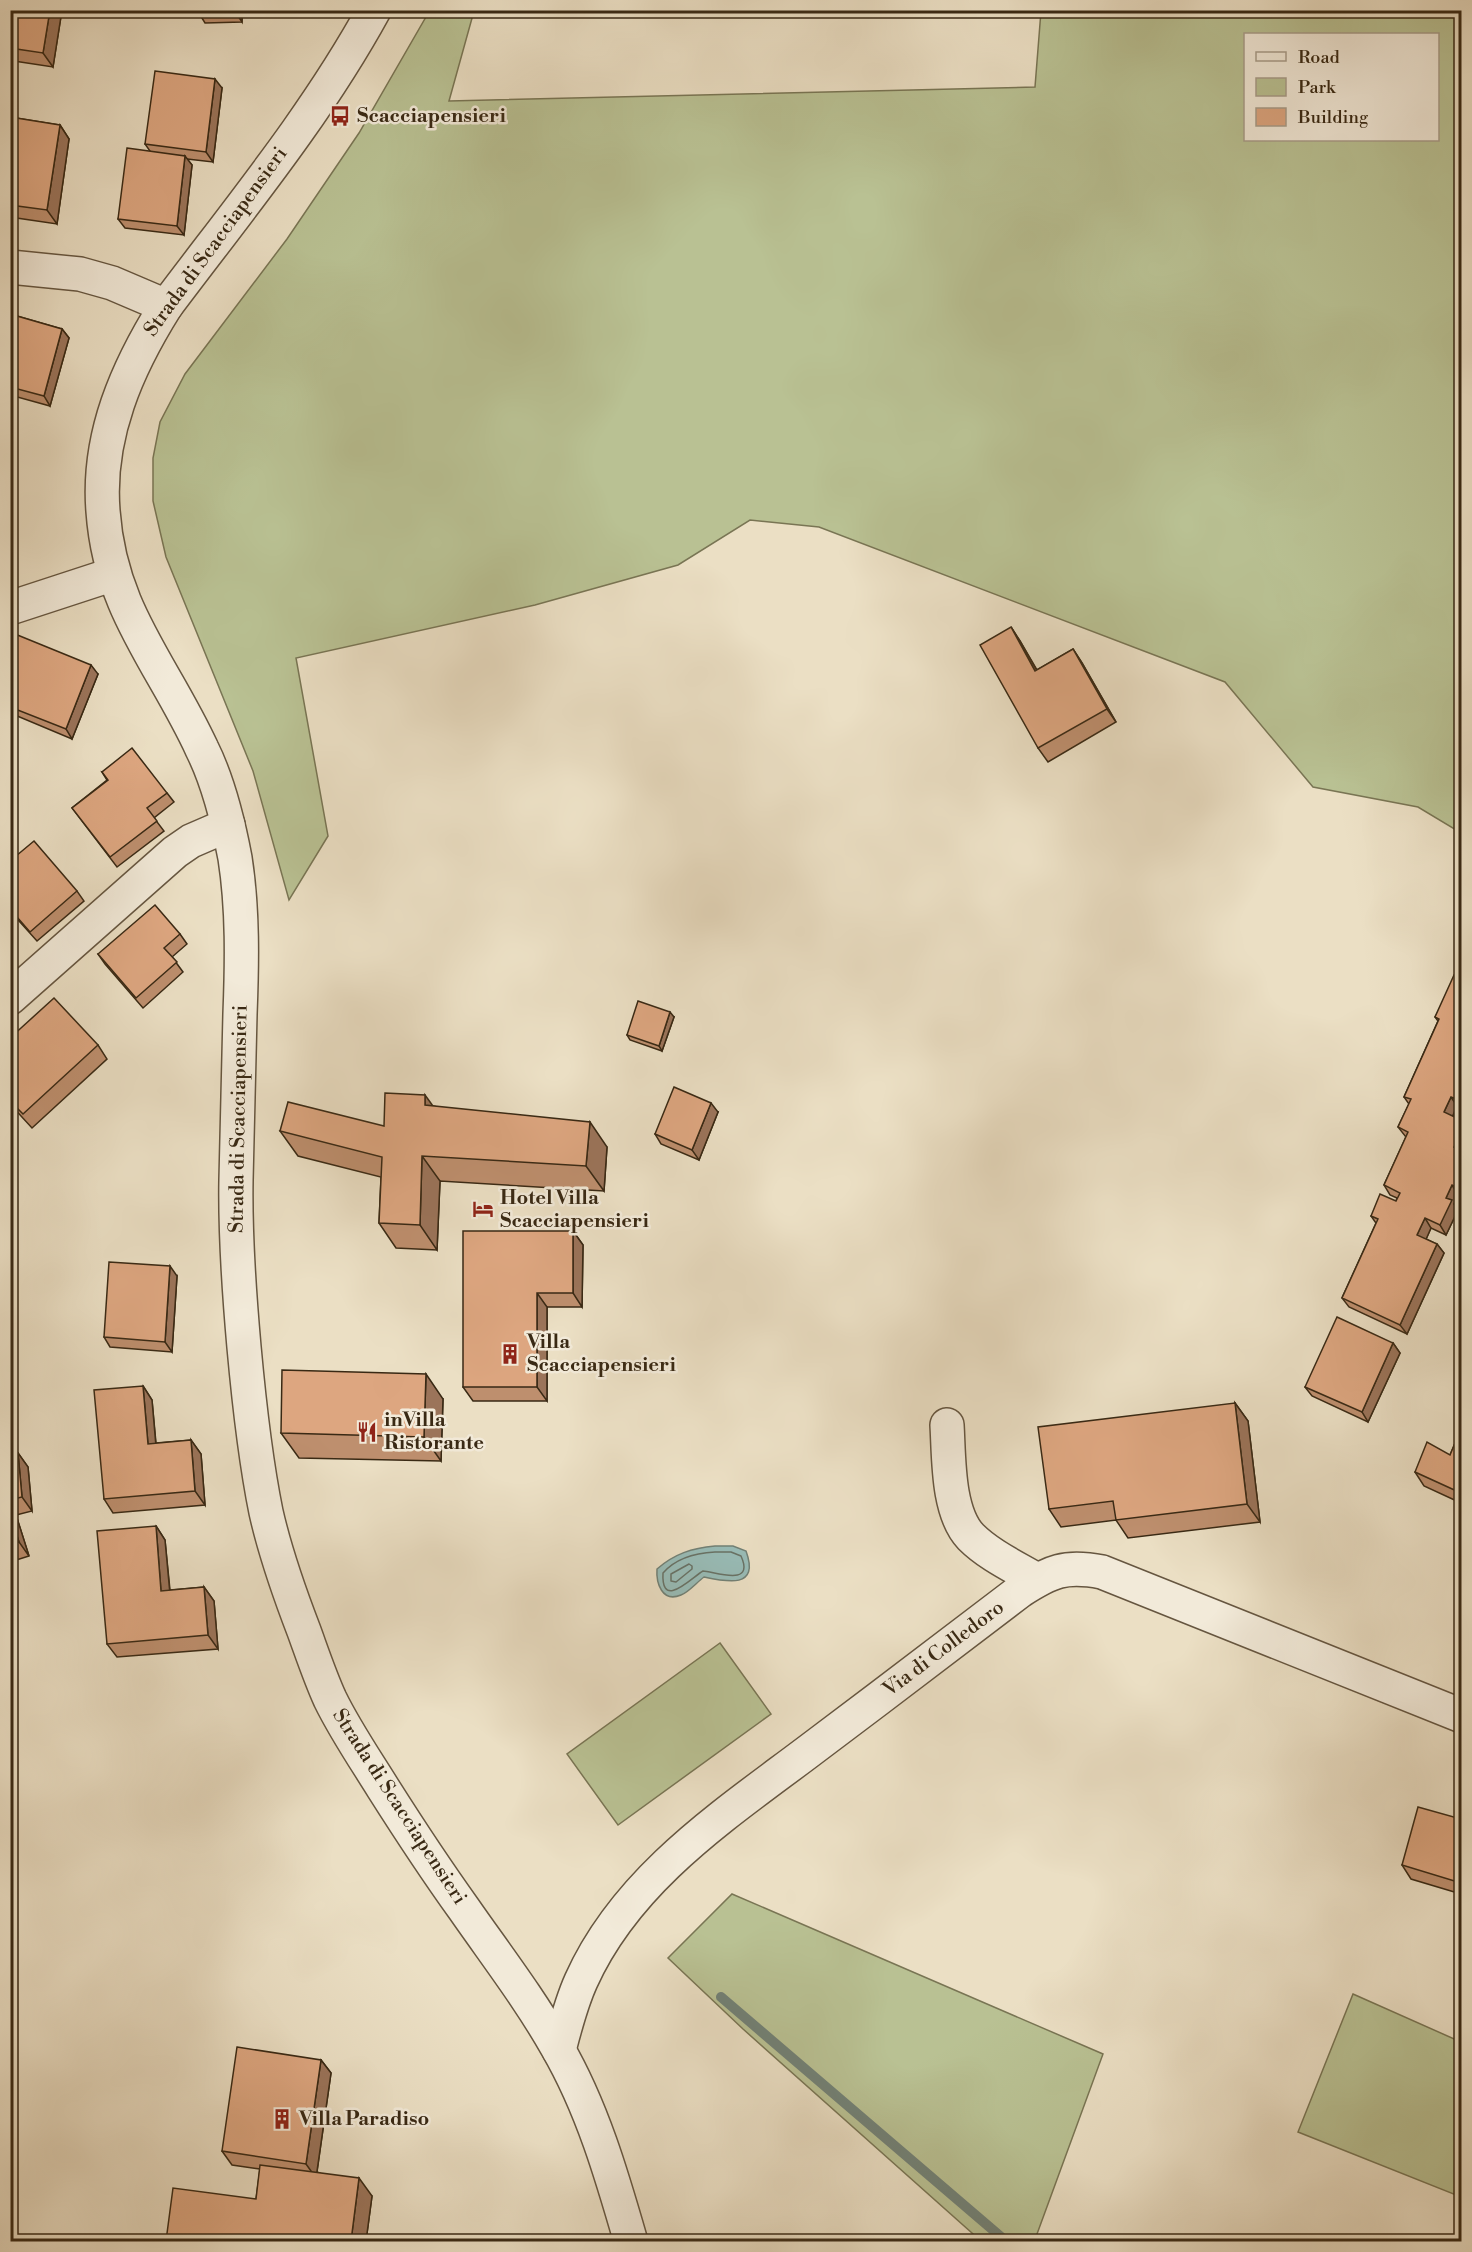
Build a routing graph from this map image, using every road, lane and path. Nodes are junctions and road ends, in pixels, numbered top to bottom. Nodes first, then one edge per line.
1 (374, 10) edge
2 (10, 267) edge
3 (166, 306) junction
4 (114, 574) junction
5 (10, 608) edge
6 (228, 825) junction
7 (10, 998) edge
8 (947, 1425) dead end
9 (1037, 1580) junction
10 (1461, 1716) edge
11 (559, 2050) junction
12 (631, 2241) edge

1 - 3 street, Strada di Scacciapensieri
2 - 3 street
3 - 4 street, Strada di Scacciapensieri
4 - 5 street
4 - 6 street, Strada di Scacciapensieri
6 - 7 street
6 - 11 street, Strada di Scacciapensieri
8 - 9 street
9 - 10 street, Via di Colledoro
9 - 11 street, Via di Colledoro
11 - 12 street, Strada di Scacciapensieri

